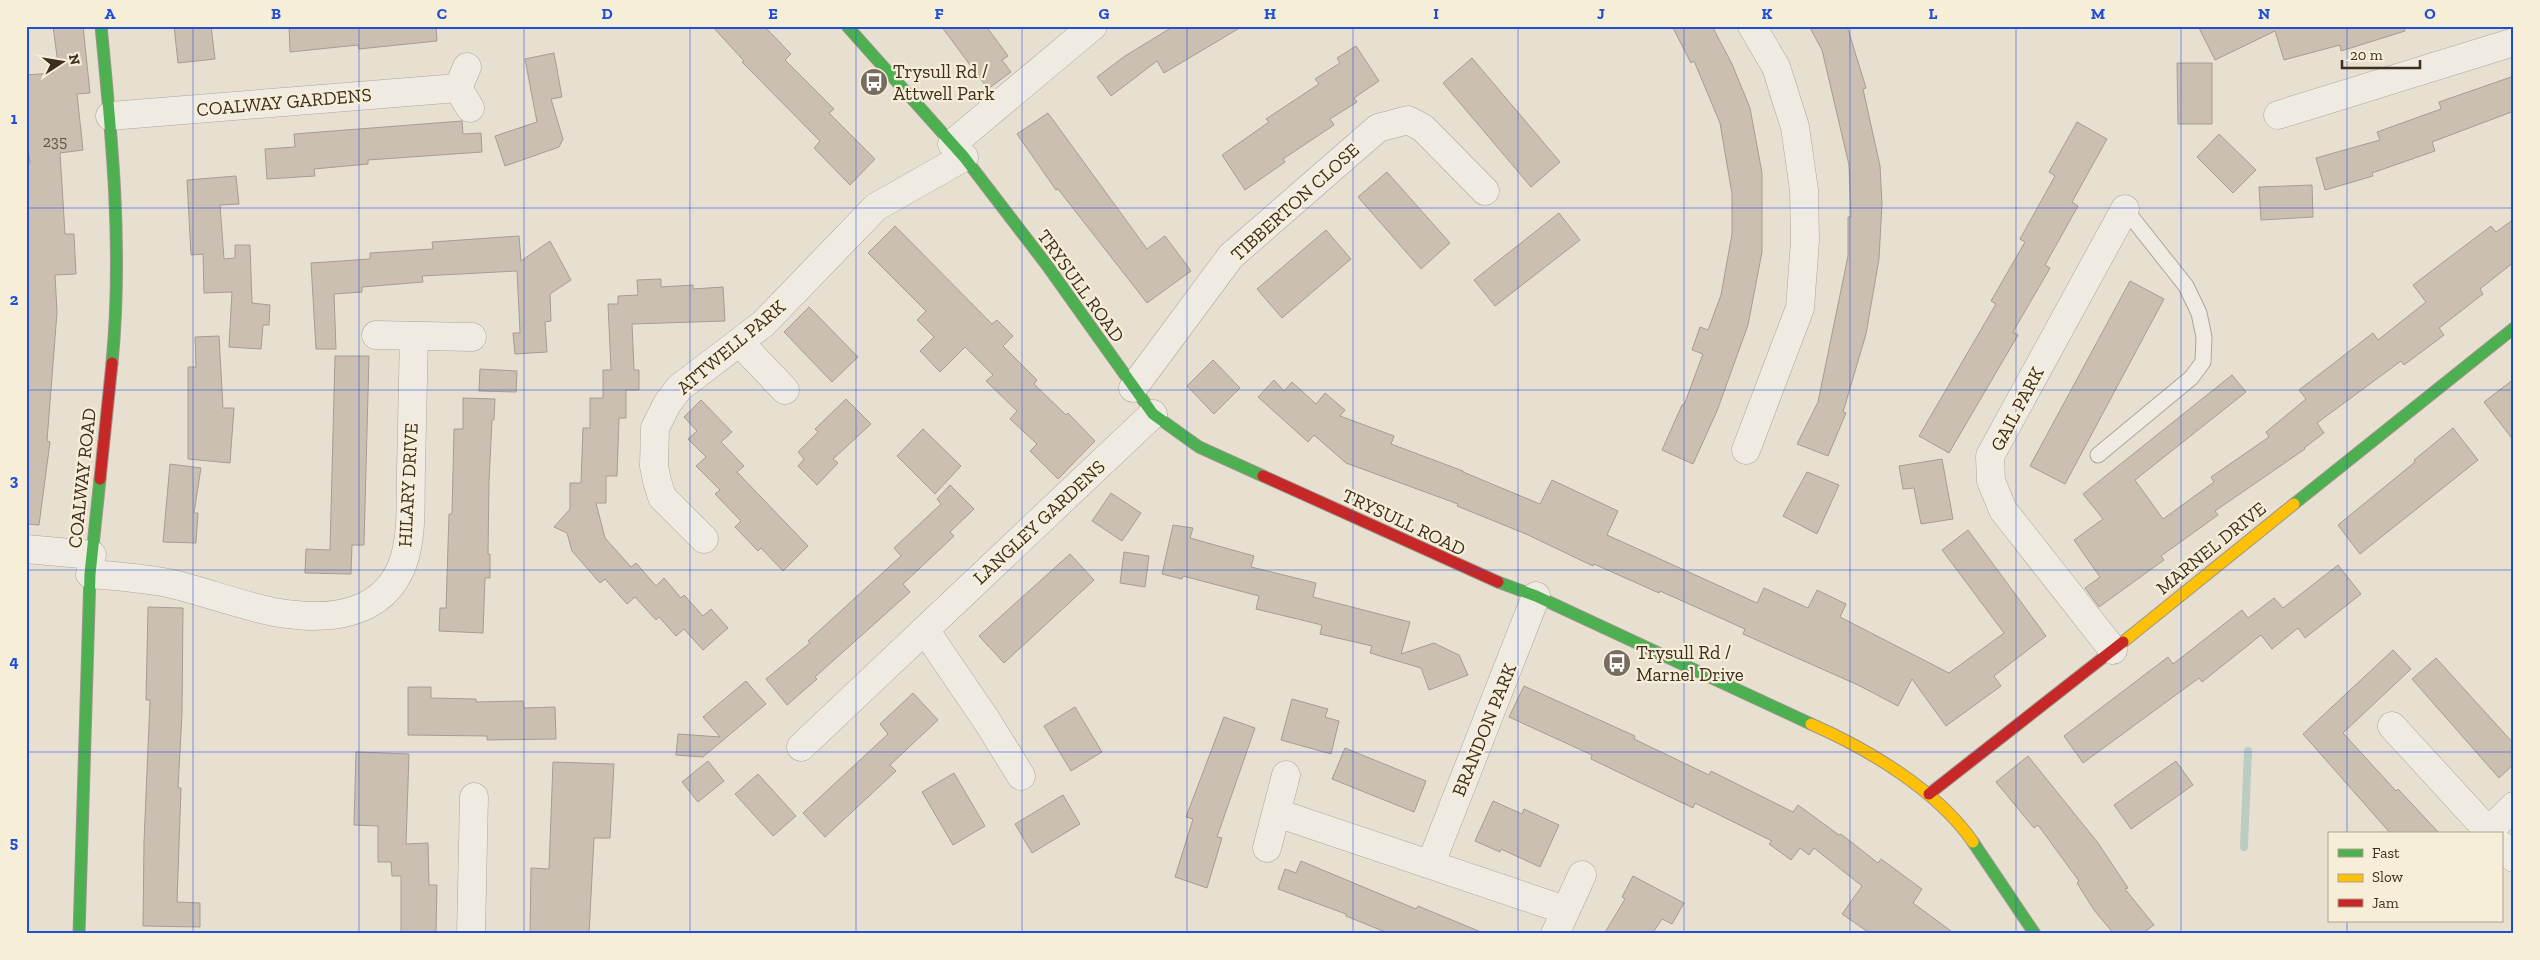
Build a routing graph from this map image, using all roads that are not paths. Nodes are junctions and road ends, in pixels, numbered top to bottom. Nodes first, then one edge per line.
1 (101, 26) edge
2 (847, 26) edge
3 (1093, 26) edge
4 (1752, 26) edge
5 (2514, 42) edge
6 (465, 88) dead end
7 (2278, 115) dead end
8 (110, 116) junction
9 (958, 151) junction
10 (1485, 191) dead end
11 (2125, 209) joint
12 (2514, 328) edge
13 (376, 335) dead end
14 (414, 336) junction
15 (472, 337) dead end
16 (740, 343) junction
17 (1132, 388) junction
18 (785, 390) dead end
19 (1152, 414) junction
20 (1746, 450) dead end
21 (2098, 456) dead end
22 (704, 539) dead end
23 (26, 549) edge
24 (91, 564) junction
25 (1536, 596) junction
26 (925, 630) junction
27 (2113, 650) junction
28 (2392, 726) dead end
29 (801, 746) dead end
30 (1286, 775) dead end
31 (1021, 776) dead end
32 (1929, 794) junction
33 (474, 797) dead end
34 (2514, 806) edge
35 (1277, 813) junction
36 (2489, 832) edge
37 (2497, 832) edge
38 (2502, 845) edge
39 (1267, 848) dead end
40 (2514, 858) edge
41 (1431, 863) junction
42 (1582, 875) dead end
43 (1560, 922) edge
44 (79, 934) edge
45 (471, 934) edge
46 (2034, 934) edge

1 - 8 street, COALWAY ROAD
2 - 9 street, TRYSULL ROAD
3 - 9 street, ATTWELL PARK
4 - 20 street
5 - 7 street
6 - 8 street, COALWAY GARDENS
8 - 24 street, COALWAY ROAD
9 - 16 street, ATTWELL PARK
9 - 17 street, TRYSULL ROAD
10 - 17 street, TIBBERTON CLOSE
11 - 21 lane
11 - 27 street, GAIL PARK
12 - 27 street, MARNEL DRIVE
13 - 14 street
14 - 15 street
14 - 24 street, HILARY DRIVE
16 - 18 street
16 - 22 street, ATTWELL PARK
17 - 19 street, TRYSULL ROAD
19 - 25 street, TRYSULL ROAD
19 - 26 street, LANGLEY GARDENS
23 - 24 street, HILARY DRIVE
24 - 44 street, COALWAY ROAD
25 - 32 street, TRYSULL ROAD
25 - 41 street, BRANDON PARK
26 - 29 street, LANGLEY GARDENS
26 - 31 street
27 - 32 street, MARNEL DRIVE
28 - 36 street
30 - 35 street
32 - 46 street, TRYSULL ROAD
33 - 45 street
34 - 37 street
35 - 39 street
35 - 41 street
38 - 40 street
41 - 43 street
42 - 43 street

